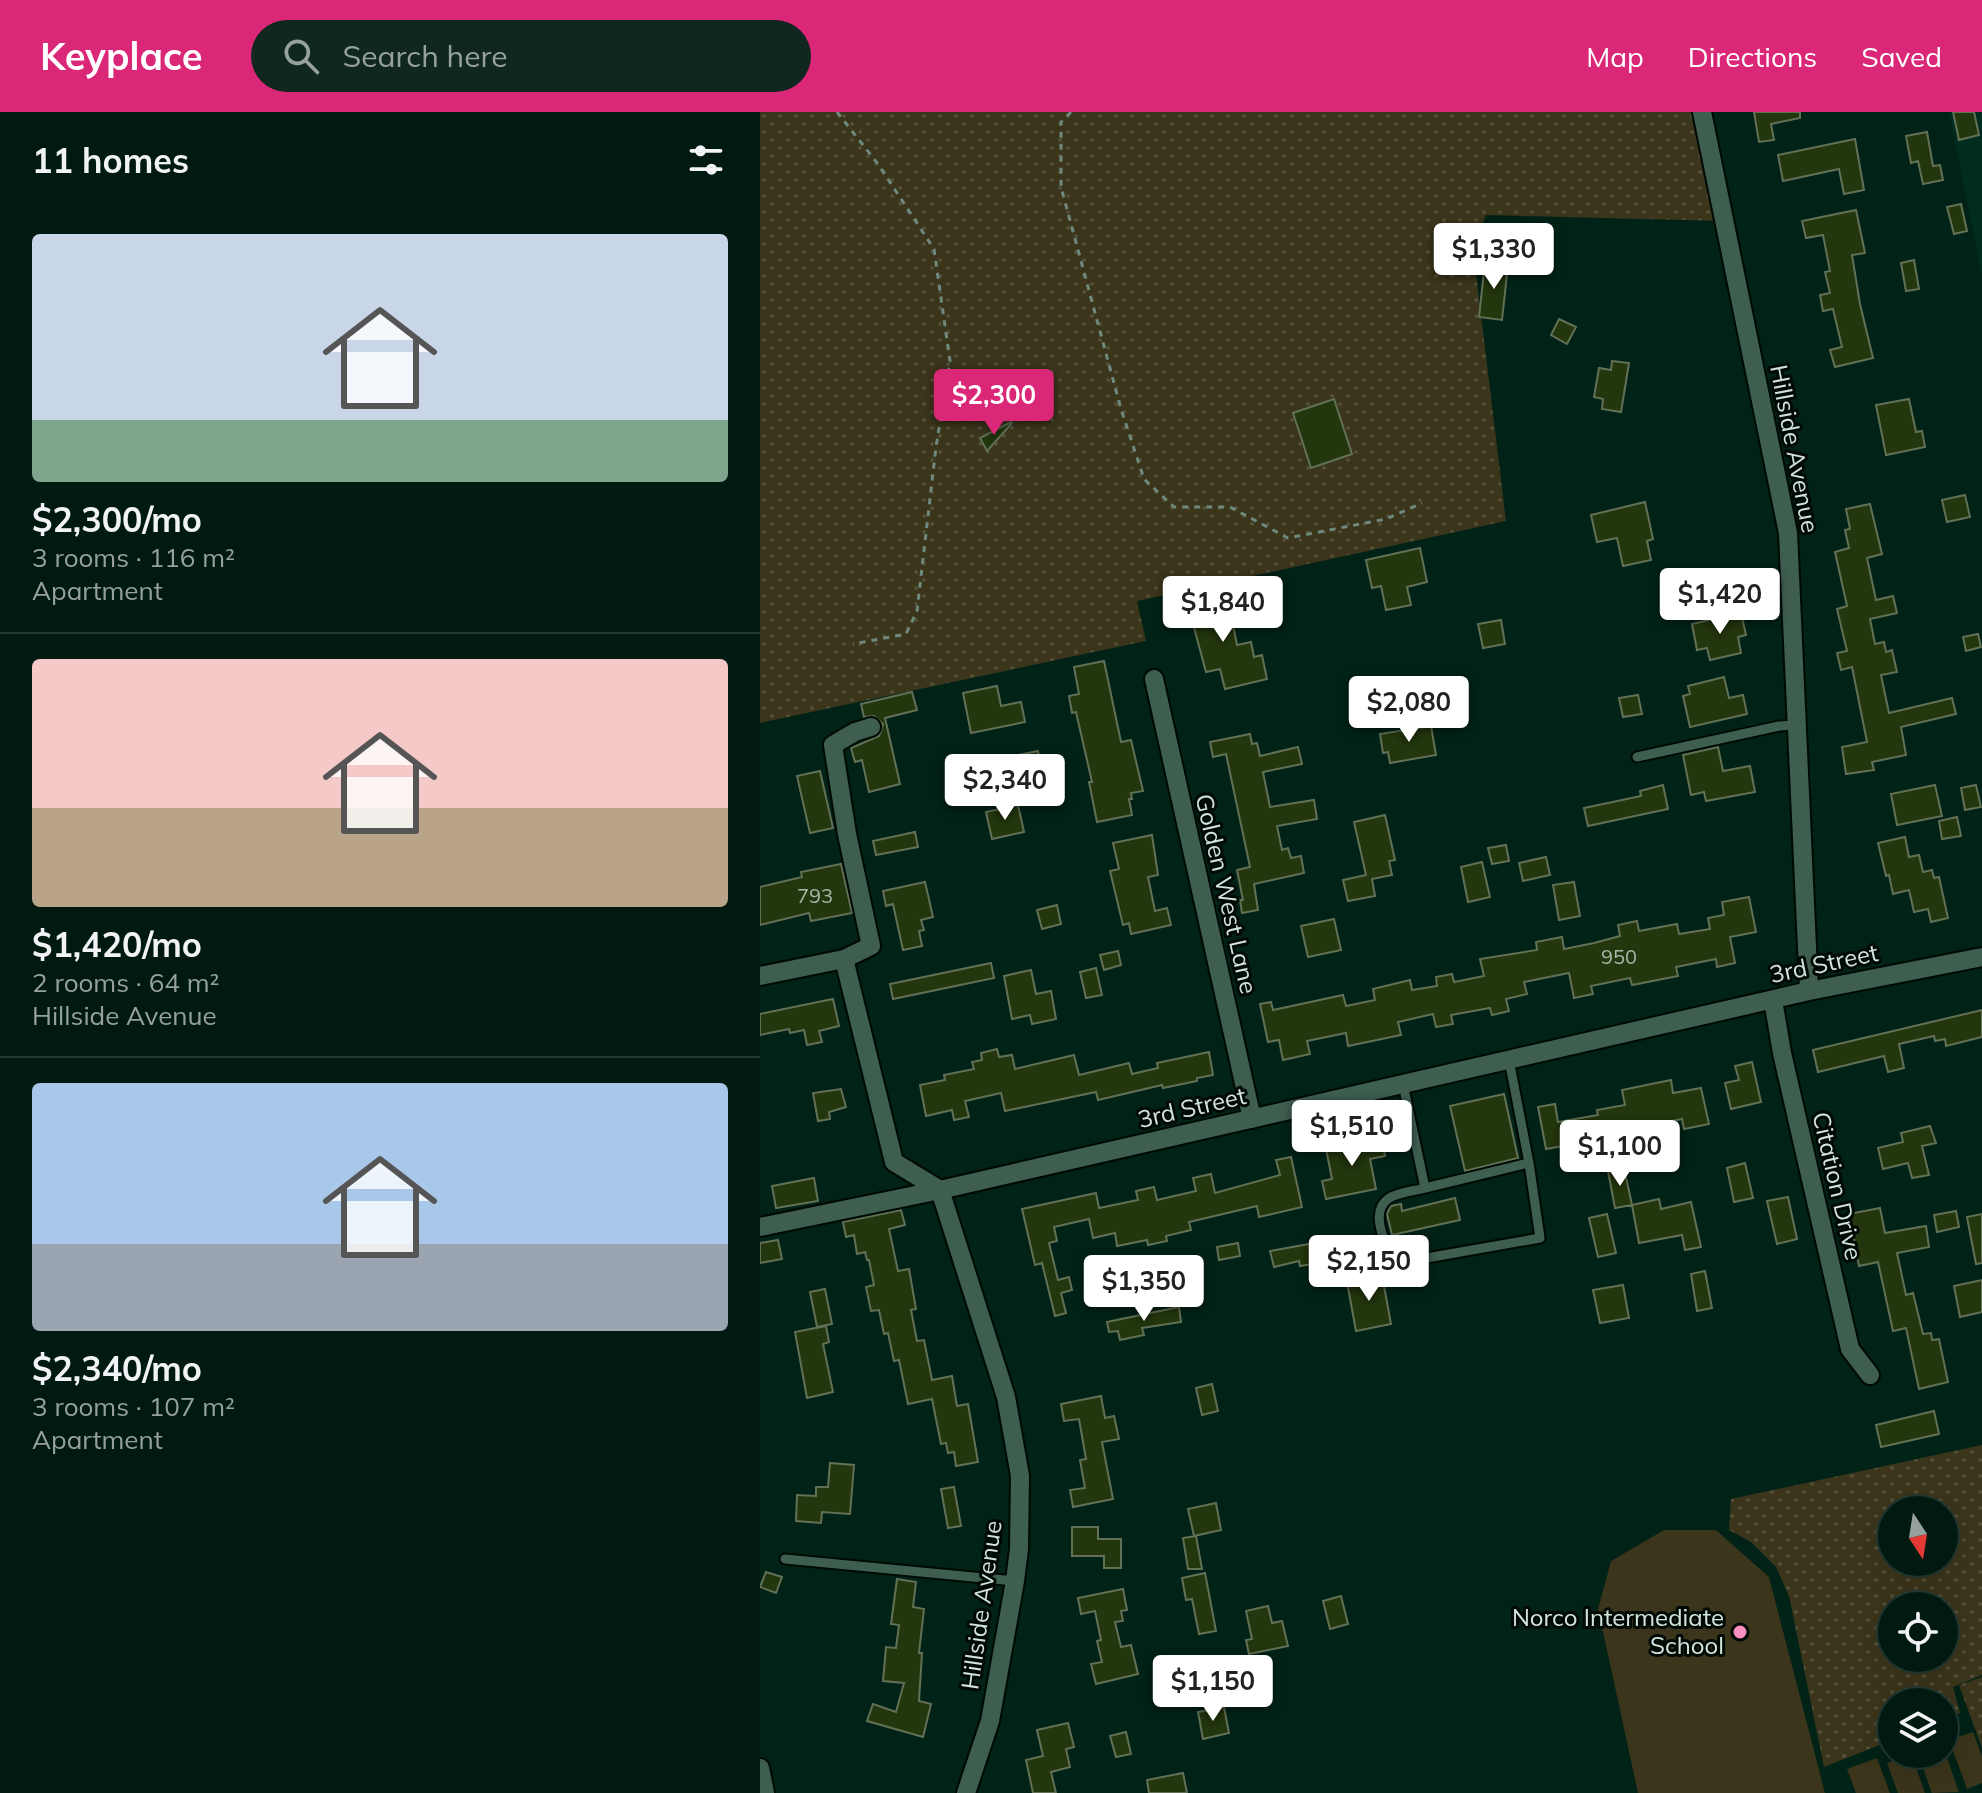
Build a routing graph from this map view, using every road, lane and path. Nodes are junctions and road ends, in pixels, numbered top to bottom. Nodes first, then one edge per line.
1 (837, 112) edge
2 (1071, 112) edge
3 (1702, 112) edge
4 (1422, 503) dead end
5 (853, 644) dead end
6 (1154, 679) dead end
7 (1797, 725) junction
8 (871, 727) dead end
9 (1637, 757) dead end
10 (1982, 957) edge
11 (844, 959) junction
12 (760, 976) edge
13 (1809, 991) junction
14 (1773, 1000) junction
15 (1509, 1060) junction
16 (1403, 1084) junction
17 (1252, 1119) junction
18 (1529, 1163) junction
19 (1425, 1188) junction
20 (940, 1190) junction
21 (760, 1227) edge
22 (1870, 1375) dead end
23 (785, 1559) dead end
24 (1015, 1581) junction
25 (760, 1768) edge
26 (765, 1793) edge
27 (966, 1793) edge

1 - 5 path
2 - 4 path
3 - 7 street, Hillside Avenue
6 - 17 street, Golden West Lane
7 - 9 lane
7 - 13 street, Hillside Avenue
8 - 11 street
10 - 13 street, 3rd Street
11 - 12 street
11 - 20 street
13 - 14 street, 3rd Street
14 - 15 street, 3rd Street
14 - 22 street, Citation Drive
15 - 16 street, 3rd Street
15 - 18 lane
16 - 17 street, 3rd Street
16 - 19 lane
17 - 20 street, 3rd Street
18 - 19 lane
18 - 19 lane
20 - 21 street, 3rd Street
20 - 24 street, Hillside Avenue
23 - 24 lane
24 - 27 street, Hillside Avenue
25 - 26 street

